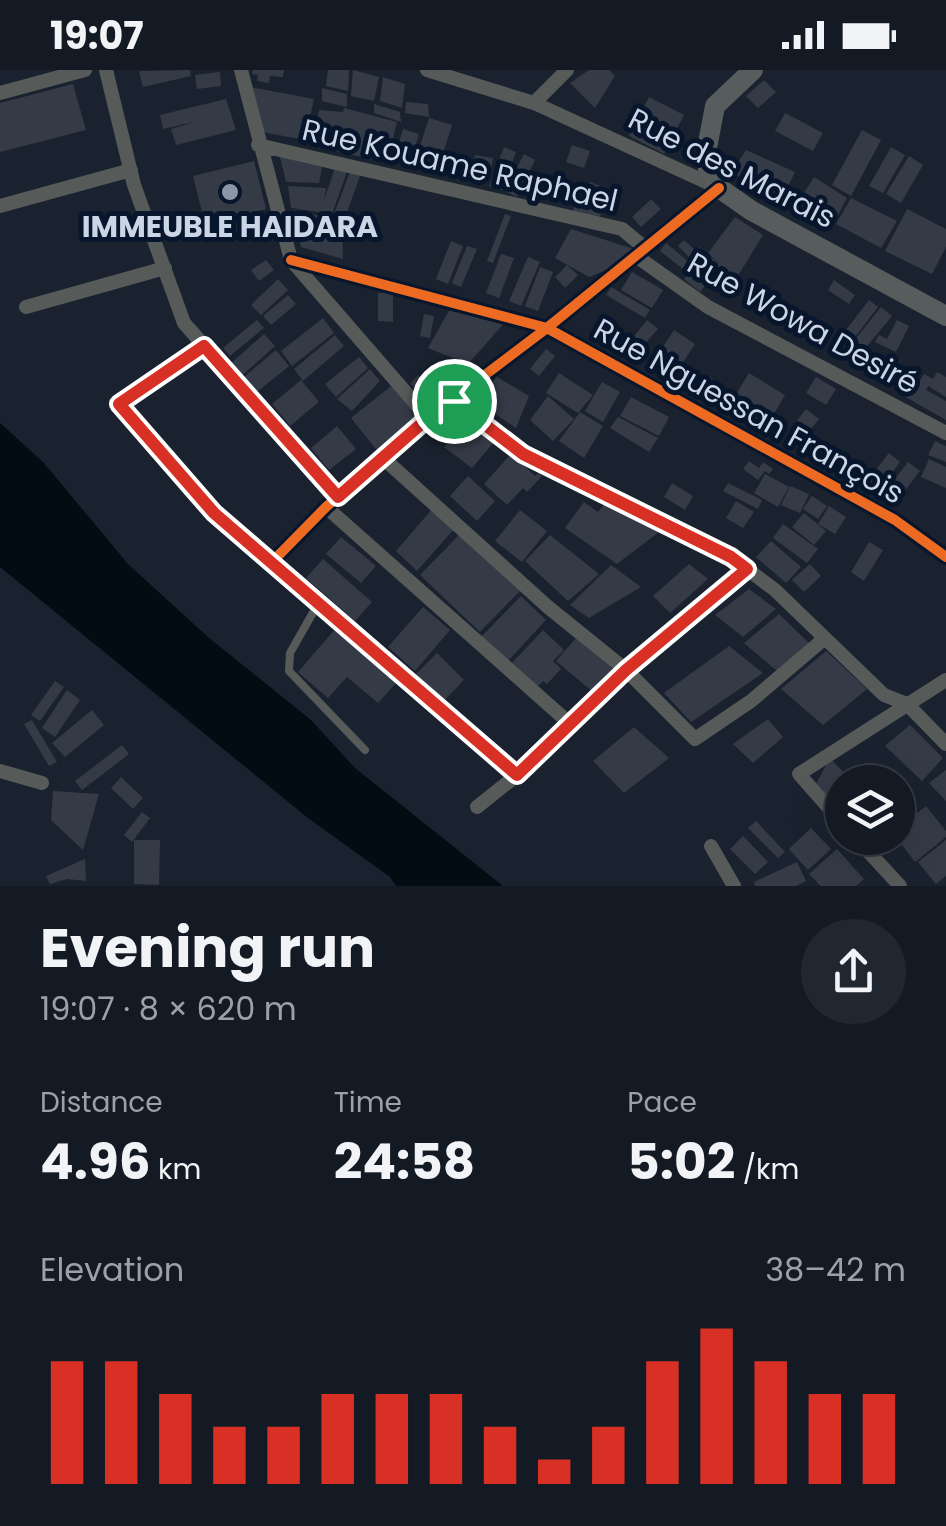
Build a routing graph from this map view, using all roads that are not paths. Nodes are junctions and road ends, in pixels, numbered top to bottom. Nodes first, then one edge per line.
1 (85, 70) edge
2 (106, 70) edge
3 (240, 70) edge
4 (427, 70) edge
5 (567, 70) edge
6 (753, 70) edge
7 (0, 92) edge
8 (534, 103) junction
9 (258, 145) junction
10 (131, 170) junction
11 (719, 188) junction
12 (0, 206) edge
13 (641, 252) junction
14 (290, 260) junction
15 (164, 268) junction
16 (26, 307) dead end
17 (946, 316) edge
18 (547, 328) junction
19 (204, 346) junction
20 (454, 401) junction
21 (428, 418) junction
22 (946, 434) edge
23 (383, 458) junction
24 (332, 502) junction
25 (946, 557) edge
26 (273, 561) junction
27 (747, 569) junction
28 (320, 602) junction
29 (825, 638) junction
30 (626, 670) junction
31 (946, 680) edge
32 (906, 704) junction
33 (568, 722) junction
34 (946, 744) edge
35 (365, 750) dead end
36 (0, 771) edge
37 (517, 775) junction
38 (42, 783) dead end
39 (825, 803) edge
40 (477, 807) dead end
41 (711, 846) dead end
42 (872, 855) edge
43 (734, 886) edge
44 (900, 886) edge

1 - 7 street
2 - 10 street
3 - 9 street
4 - 8 street, Rue des Marais
5 - 8 street
6 - 11 street
8 - 11 street, Rue des Marais
9 - 13 street, Rue Kouame Raphael
9 - 14 street
10 - 12 street
10 - 15 street
11 - 13 street
11 - 17 street, Rue des Marais
13 - 18 street
13 - 22 street, Rue Wowa Desiré
14 - 18 street, Rue Nguessan François
14 - 21 street
15 - 16 street
15 - 19 street
18 - 20 street
18 - 25 street, Rue Nguessan François
19 - 24 street
19 - 26 street
20 - 21 street
20 - 27 street
21 - 23 street
23 - 24 street
23 - 30 street
24 - 26 street
24 - 33 street
26 - 28 street
27 - 29 street
27 - 30 street
28 - 35 lane
28 - 37 street
29 - 30 street
29 - 32 street
30 - 33 street
31 - 32 street
32 - 34 street
32 - 39 street
33 - 37 street
36 - 38 street
37 - 40 street
41 - 43 street
42 - 44 street

